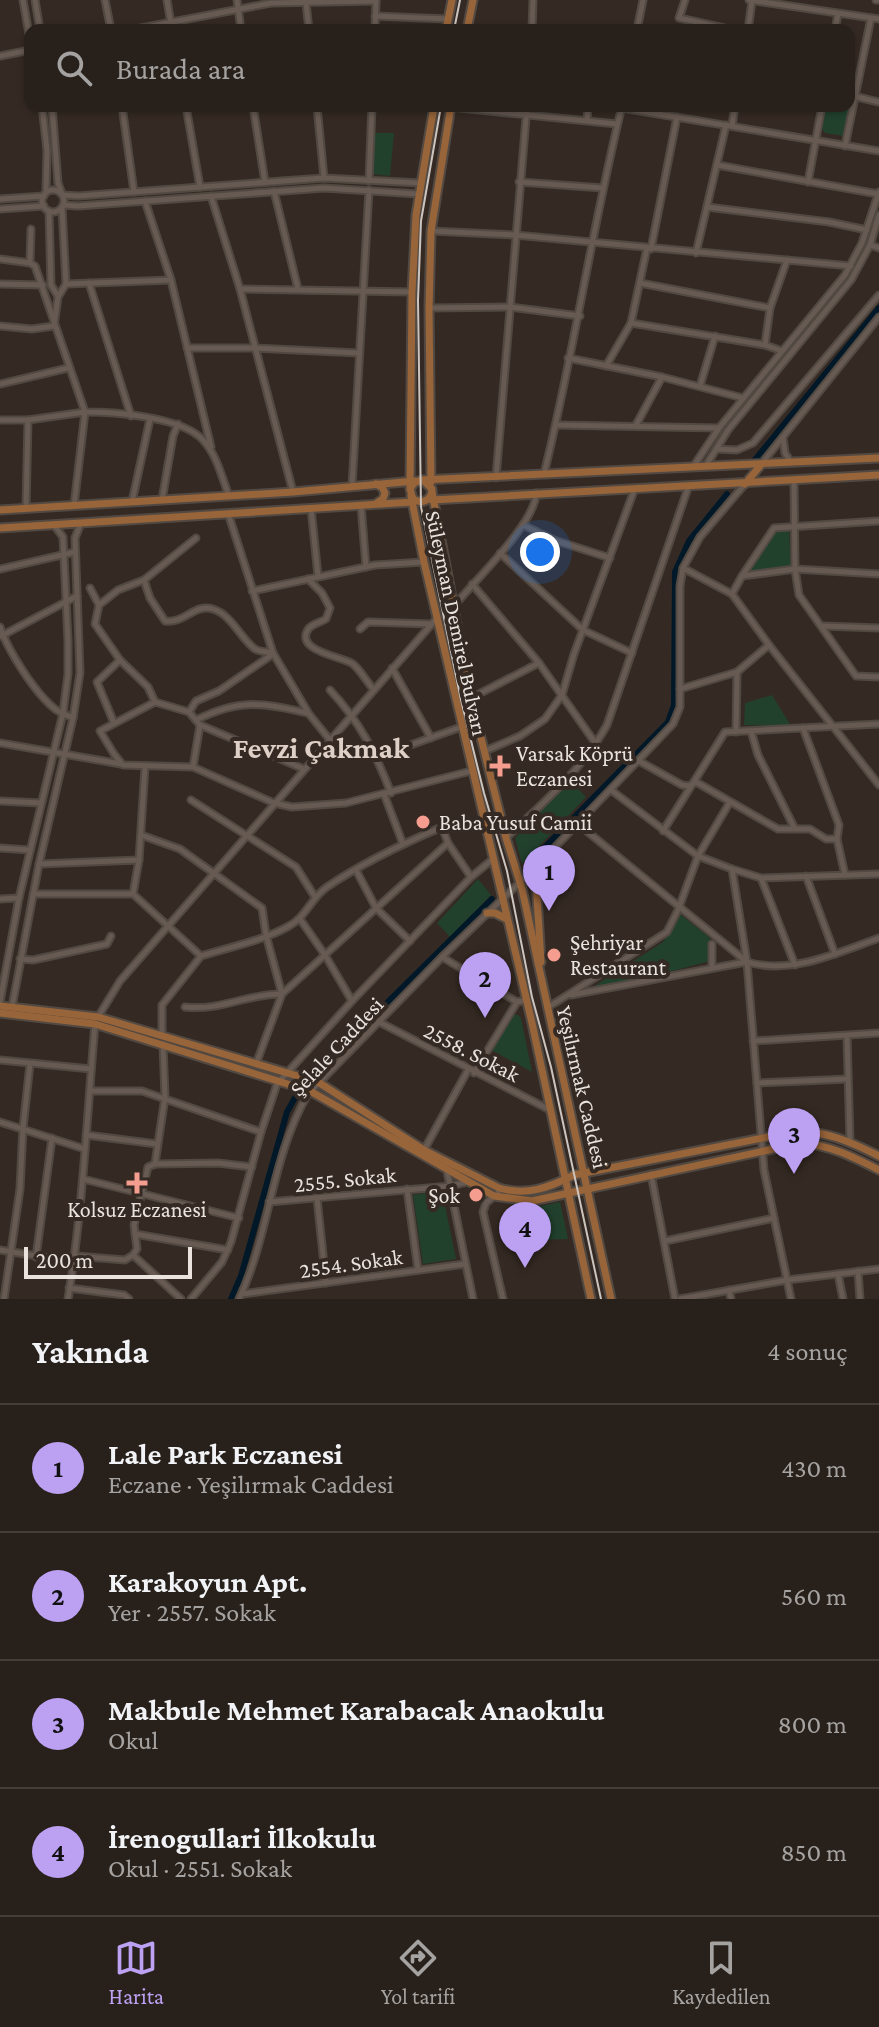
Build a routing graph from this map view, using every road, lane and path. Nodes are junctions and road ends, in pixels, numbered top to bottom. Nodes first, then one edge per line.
1 (23, 0) edge
2 (35, 0) edge
3 (105, 0) edge
4 (167, 0) edge
5 (237, 0) edge
6 (376, 0) edge
7 (452, 0) edge
8 (473, 0) edge
9 (533, 0) edge
10 (643, 0) edge
11 (685, 0) edge
12 (751, 0) edge
13 (306, 2) edge
14 (238, 9) junction
15 (838, 14) junction
16 (375, 16) junction
17 (871, 18) junction
18 (448, 19) junction
19 (879, 19) edge
20 (171, 22) junction
21 (27, 24) edge
22 (39, 24) edge
23 (110, 24) edge
24 (161, 24) edge
25 (240, 24) edge
26 (308, 24) edge
27 (375, 24) edge
28 (447, 24) edge
29 (468, 24) edge
30 (532, 24) edge
31 (638, 24) edge
32 (706, 24) edge
33 (749, 24) edge
34 (836, 24) edge
35 (24, 51) edge
36 (0, 56) edge
37 (857, 97) junction
38 (879, 102) edge
39 (855, 105) edge
40 (43, 112) edge
41 (52, 112) edge
42 (123, 112) edge
43 (187, 112) edge
44 (254, 112) edge
45 (318, 112) edge
46 (372, 112) edge
47 (433, 112) edge
48 (449, 112) edge
49 (501, 112) edge
50 (526, 112) edge
51 (588, 112) edge
52 (621, 112) edge
53 (650, 112) edge
54 (733, 112) edge
55 (821, 112) edge
56 (853, 112) edge
57 (526, 115) junction
58 (677, 117) junction
59 (587, 120) junction
60 (617, 124) junction
61 (729, 125) junction
62 (816, 141) junction
63 (845, 146) junction
64 (879, 151) edge
65 (717, 165) junction
66 (324, 178) junction
67 (369, 181) junction
68 (265, 182) junction
69 (519, 182) junction
70 (808, 182) junction
71 (420, 183) junction
72 (200, 187) junction
73 (603, 188) junction
74 (369, 190) junction
75 (274, 191) junction
76 (134, 192) junction
77 (879, 193) edge
78 (45, 194) junction
79 (418, 194) junction
80 (62, 195) junction
81 (211, 196) junction
82 (0, 199) edge
83 (145, 201) junction
84 (63, 206) junction
85 (707, 207) junction
86 (0, 209) edge
87 (47, 209) junction
88 (879, 215) edge
89 (31, 229) dead end
90 (867, 230) junction
91 (431, 231) junction
92 (515, 235) junction
93 (593, 243) junction
94 (870, 245) junction
95 (879, 248) edge
96 (649, 249) junction
97 (696, 253) junction
98 (0, 259) edge
99 (787, 260) junction
100 (30, 263) junction
101 (851, 266) junction
102 (171, 280) junction
103 (89, 283) junction
104 (640, 283) junction
105 (0, 284) edge
106 (66, 284) junction
107 (40, 285) junction
108 (51, 285) junction
109 (240, 289) junction
110 (298, 289) junction
111 (363, 290) junction
112 (412, 292) junction
113 (879, 295) edge
114 (58, 297) junction
115 (510, 307) junction
116 (429, 308) junction
117 (770, 308) junction
118 (580, 316) junction
119 (879, 318) edge
120 (631, 323) junction
121 (0, 326) edge
122 (54, 326) junction
123 (715, 336) junction
124 (765, 345) junction
125 (187, 348) junction
126 (254, 348) junction
127 (782, 351) junction
128 (359, 353) junction
129 (568, 358) junction
130 (606, 366) junction
131 (68, 368) junction
132 (662, 377) junction
133 (0, 384) edge
134 (700, 386) junction
135 (743, 398) junction
136 (85, 412) junction
137 (131, 416) junction
138 (150, 419) junction
139 (0, 420) edge
140 (28, 420) junction
141 (178, 424) junction
142 (556, 425) junction
143 (636, 425) junction
144 (719, 428) junction
145 (783, 437) junction
146 (716, 449) junction
147 (212, 452) junction
148 (879, 458) edge
149 (795, 464) junction
150 (760, 466) junction
151 (704, 468) junction
152 (692, 469) junction
153 (544, 475) junction
154 (879, 475) edge
155 (466, 478) junction
156 (496, 478) junction
157 (794, 481) junction
158 (373, 484) junction
159 (745, 484) junction
160 (689, 485) junction
161 (352, 486) junction
162 (635, 488) junction
163 (422, 491) junction
164 (293, 492) junction
165 (536, 493) junction
166 (229, 496) junction
167 (466, 497) junction
168 (162, 500) junction
169 (132, 502) junction
170 (375, 504) junction
171 (361, 505) junction
172 (74, 506) junction
173 (26, 508) junction
174 (311, 508) junction
175 (0, 510) edge
176 (228, 513) junction
177 (879, 521) edge
178 (81, 523) junction
179 (53, 524) junction
180 (523, 525) junction
181 (795, 525) junction
182 (0, 528) edge
183 (196, 538) dead end
184 (75, 552) junction
185 (64, 553) junction
186 (500, 553) junction
187 (610, 558) junction
188 (424, 562) junction
189 (366, 567) junction
190 (683, 568) junction
191 (0, 569) edge
192 (795, 569) junction
193 (879, 574) edge
194 (318, 576) junction
195 (742, 576) junction
196 (308, 579) junction
197 (144, 580) junction
198 (472, 584) junction
199 (90, 588) dead end
200 (252, 591) junction
201 (732, 594) junction
202 (77, 596) junction
203 (66, 599) junction
204 (99, 605) junction
205 (453, 606) junction
206 (434, 621) junction
207 (822, 626) junction
208 (0, 627) edge
209 (879, 628) edge
210 (360, 629) dead end
211 (583, 630) junction
212 (1, 636) edge
213 (769, 645) junction
214 (273, 653) junction
215 (632, 653) junction
216 (120, 660) junction
217 (539, 663) junction
218 (392, 668) junction
219 (737, 672) junction
220 (879, 677) edge
221 (680, 689) junction
222 (330, 690) dead end
223 (374, 690) junction
224 (562, 695) junction
225 (471, 698) junction
226 (155, 702) junction
227 (189, 712) junction
228 (63, 713) junction
229 (309, 714) junction
230 (352, 714) junction
231 (73, 718) junction
232 (198, 722) junction
233 (114, 723) junction
234 (879, 724) edge
235 (461, 727) junction
236 (832, 727) junction
237 (803, 728) junction
238 (751, 731) junction
239 (736, 732) junction
240 (431, 738) junction
241 (330, 740) junction
242 (0, 743) edge
243 (596, 744) junction
244 (484, 751) junction
245 (52, 754) junction
246 (64, 756) junction
247 (377, 757) junction
248 (639, 761) junction
249 (123, 765) junction
250 (145, 767) junction
251 (193, 767) junction
252 (304, 769) junction
253 (471, 771) junction
254 (696, 782) junction
255 (879, 785) edge
256 (611, 790) junction
257 (391, 793) junction
258 (384, 794) junction
259 (191, 800) dead end
260 (0, 801) edge
261 (730, 802) junction
262 (41, 803) junction
263 (274, 803) junction
264 (578, 824) junction
265 (794, 827) junction
266 (663, 831) junction
267 (141, 835) junction
268 (246, 836) junction
269 (506, 838) junction
270 (837, 839) junction
271 (448, 843) junction
272 (403, 844) junction
273 (0, 848) edge
274 (30, 850) junction
275 (698, 856) junction
276 (494, 858) junction
277 (139, 860) junction
278 (39, 864) junction
279 (538, 865) junction
280 (732, 869) junction
281 (356, 870) junction
282 (213, 874) junction
283 (879, 874) edge
284 (845, 875) junction
285 (806, 876) junction
286 (471, 877) junction
287 (761, 878) junction
288 (520, 882) junction
289 (33, 894) junction
290 (133, 894) junction
291 (315, 897) junction
292 (19, 898) junction
293 (503, 898) junction
294 (0, 899) edge
295 (376, 908) junction
296 (679, 908) junction
297 (487, 913) junction
298 (300, 919) junction
299 (508, 920) junction
300 (167, 927) junction
301 (266, 935) junction
302 (111, 936) dead end
303 (879, 938) edge
304 (410, 941) junction
305 (712, 944) dead end
306 (835, 954) junction
307 (325, 955) junction
308 (201, 956) junction
309 (442, 957) junction
310 (20, 959) junction
311 (747, 962) junction
312 (795, 965) junction
313 (712, 968) junction
314 (541, 980) junction
315 (282, 994) junction
316 (567, 996) junction
317 (527, 1000) junction
318 (352, 1001) junction
319 (517, 1002) junction
320 (0, 1004) edge
321 (12, 1007) junction
322 (185, 1007) dead end
323 (547, 1008) junction
324 (0, 1013) edge
325 (96, 1021) junction
326 (379, 1022) junction
327 (879, 1033) edge
328 (847, 1036) junction
329 (162, 1040) junction
330 (753, 1041) junction
331 (0, 1060) edge
332 (30, 1064) junction
333 (256, 1064) junction
334 (91, 1069) junction
335 (471, 1071) junction
336 (287, 1073) junction
337 (848, 1079) junction
338 (281, 1081) junction
339 (318, 1082) junction
340 (757, 1083) junction
341 (90, 1091) junction
342 (310, 1091) junction
343 (165, 1097) junction
344 (551, 1111) junction
345 (0, 1122) edge
346 (23, 1128) junction
347 (261, 1132) junction
348 (86, 1135) junction
349 (52, 1138) junction
350 (764, 1138) junction
351 (850, 1142) junction
352 (157, 1144) junction
353 (85, 1149) junction
354 (424, 1150) junction
355 (765, 1150) junction
356 (879, 1156) edge
357 (155, 1164) junction
358 (252, 1167) junction
359 (447, 1168) junction
360 (879, 1170) edge
361 (584, 1173) junction
362 (651, 1174) junction
363 (83, 1179) junction
364 (567, 1179) junction
365 (470, 1181) junction
366 (451, 1186) junction
367 (588, 1188) junction
368 (407, 1189) junction
369 (496, 1192) junction
370 (570, 1192) junction
371 (141, 1193) junction
372 (317, 1198) junction
373 (269, 1202) junction
374 (774, 1217) junction
375 (239, 1218) junction
376 (135, 1234) junction
377 (665, 1241) junction
378 (0, 1250) edge
379 (228, 1250) junction
380 (12, 1251) junction
381 (133, 1255) junction
382 (36, 1257) junction
383 (75, 1259) junction
384 (465, 1264) junction
385 (879, 1269) edge
386 (418, 1270) junction
387 (858, 1271) junction
388 (838, 1274) junction
389 (787, 1280) junction
390 (326, 1283) junction
391 (69, 1288) junction
392 (729, 1290) junction
393 (240, 1296) edge
394 (3, 1297) edge
395 (68, 1299) edge
396 (129, 1299) edge
397 (181, 1299) edge
398 (191, 1299) edge
399 (473, 1299) edge
400 (503, 1299) edge
401 (591, 1299) edge
402 (611, 1299) edge
403 (677, 1299) edge
404 (731, 1299) edge
405 (791, 1299) edge
406 (843, 1299) edge
407 (860, 1299) edge

1 - 21 street
2 - 22 street
3 - 23 street
4 - 20 street
5 - 14 street
6 - 13 street
6 - 16 street
7 - 18 main road
8 - 29 main road
9 - 30 street
10 - 31 street
11 - 32 street
12 - 15 street
12 - 33 street
13 - 14 street
13 - 26 street
14 - 20 street
14 - 25 street
15 - 17 street
15 - 34 street
16 - 18 street
16 - 27 street
17 - 19 street
17 - 37 street
18 - 28 main road
20 - 24 street
35 - 36 street
37 - 38 street
37 - 39 street
40 - 78 street
41 - 80 street
42 - 76 street
43 - 72 street
44 - 68 street
45 - 66 street
46 - 67 street
47 - 71 main road, Süleyman Demirel Bulvarı
48 - 91 main road, Süleyman Demirel Bulvarı
49 - 57 street
50 - 57 street
51 - 59 street
52 - 60 street
53 - 58 street
54 - 61 street
55 - 62 street
56 - 63 street
57 - 59 street
57 - 69 street
58 - 61 street
58 - 96 street
59 - 60 street
60 - 73 street
61 - 62 street
61 - 65 street
62 - 63 street
62 - 70 street
63 - 64 street
65 - 70 street
65 - 85 street
66 - 67 street
66 - 68 street
67 - 71 street
68 - 72 street
69 - 73 street
69 - 92 street
70 - 77 street
71 - 79 main road, Süleyman Demirel Bulvarı
72 - 76 street
73 - 93 street
74 - 75 street
74 - 79 street
74 - 111 street
75 - 81 street
75 - 110 street
76 - 80 street
77 - 90 street
78 - 80 street
78 - 82 street
78 - 87 street
79 - 112 main road, Süleyman Demirel Bulvarı
80 - 84 street
81 - 83 street
81 - 109 street
83 - 84 street
83 - 102 street
84 - 87 street
84 - 106 street
85 - 90 street
85 - 97 street
86 - 87 street
87 - 108 street
88 - 94 street
89 - 100 street
90 - 101 street
91 - 92 street
91 - 116 main road, Süleyman Demirel Bulvarı
92 - 93 street
92 - 115 street
93 - 96 street
93 - 118 street
94 - 95 street
94 - 146 street
96 - 97 street
96 - 104 street
97 - 99 street
98 - 100 street
99 - 101 street
99 - 117 street
100 - 107 street
101 - 127 street
102 - 103 street
102 - 125 street
103 - 106 street
103 - 137 street
104 - 117 street
104 - 120 street
105 - 107 street
106 - 114 street
107 - 108 street
107 - 122 street
108 - 114 street
109 - 110 street
109 - 126 street
110 - 111 street
111 - 112 street
111 - 128 street
112 - 163 main road, Süleyman Demirel Bulvarı
113 - 146 street
114 - 122 street
115 - 116 street
115 - 118 street
115 - 156 street
116 - 163 main road, Süleyman Demirel Bulvarı
117 - 124 street
118 - 129 street
119 - 145 street
120 - 123 street
120 - 130 street
121 - 122 street
122 - 131 street
123 - 124 street
123 - 134 street
124 - 127 street
125 - 126 street
125 - 147 street
126 - 128 street
126 - 164 street
127 - 135 street
128 - 161 street
129 - 130 street
129 - 142 street
130 - 132 street
131 - 133 street
131 - 136 street
132 - 134 street
132 - 143 street
134 - 135 street
135 - 144 street
136 - 137 street
136 - 140 street
136 - 172 street
137 - 138 street
138 - 141 street
138 - 169 street
139 - 140 street
140 - 173 street
141 - 147 street
141 - 168 street
142 - 143 street
142 - 153 street
143 - 144 street
144 - 152 street
145 - 149 street
145 - 150 street
146 - 151 street
147 - 166 street
148 - 149 main road
149 - 150 main road
150 - 151 main road
150 - 159 main road
151 - 152 main road
152 - 153 main road
153 - 156 main road
154 - 157 main road
155 - 156 main road
155 - 163 main road
155 - 167 main road
157 - 159 main road
157 - 181 street
158 - 161 main road
158 - 163 main road
158 - 170 main road
159 - 160 main road
159 - 190 street
160 - 162 main road
160 - 215 street
161 - 164 main road
162 - 165 main road
162 - 187 street
163 - 167 main road
163 - 170 main road
163 - 188 main road, Süleyman Demirel Bulvarı
163 - 205 main road, Süleyman Demirel Bulvarı
164 - 166 main road
165 - 167 main road
165 - 180 street
166 - 168 main road
168 - 169 main road
169 - 172 main road
170 - 171 main road
171 - 174 main road
171 - 189 street
172 - 173 main road
173 - 175 main road
174 - 176 main road
174 - 194 street
176 - 178 main road
176 - 200 street
177 - 181 street
178 - 179 main road
178 - 184 street
179 - 182 main road
179 - 185 street
180 - 186 street
180 - 187 street
181 - 192 street
181 - 195 street
183 - 197 street
184 - 185 street
184 - 202 street
185 - 191 street
185 - 203 street
186 - 198 street
186 - 211 street
187 - 211 street
188 - 189 street
188 - 206 main road, Süleyman Demirel Bulvarı
189 - 194 street
190 - 201 street
190 - 221 street, Şelale Caddesi
192 - 193 street
192 - 195 street
192 - 207 street
194 - 196 street
195 - 201 street
196 - 200 street
196 - 223 street
197 - 204 street
197 - 214 street
198 - 205 street
198 - 217 street
199 - 204 street
200 - 214 street
201 - 213 street
202 - 203 street
202 - 231 street
203 - 212 street
203 - 228 street
204 - 216 street
205 - 225 main road, Süleyman Demirel Bulvarı
206 - 210 street
206 - 218 street
206 - 235 main road, Süleyman Demirel Bulvarı
207 - 209 street
207 - 220 street
208 - 212 street
211 - 215 street
211 - 224 street
212 - 228 street
213 - 219 street
213 - 236 street
214 - 227 street
214 - 229 street
215 - 243 street
216 - 226 street
216 - 233 street
217 - 224 street
217 - 225 street
218 - 223 street
218 - 240 street
219 - 221 street
219 - 239 street
221 - 248 street, Şelale Caddesi
222 - 230 street
223 - 230 street
224 - 243 street
224 - 244 street
225 - 244 main road, Süleyman Demirel Bulvarı
226 - 227 street
226 - 233 street
227 - 232 street
228 - 231 street
228 - 245 street
229 - 232 street
229 - 241 street
230 - 241 street
230 - 247 street
231 - 246 street
232 - 251 street
232 - 252 street
233 - 249 street
234 - 236 street
235 - 240 street
235 - 253 main road, Süleyman Demirel Bulvarı
236 - 237 street
236 - 255 street
237 - 238 street
237 - 270 street
238 - 239 street
238 - 265 street
239 - 254 street
240 - 247 street
241 - 252 street
242 - 245 street
243 - 269 street
244 - 269 main road, Süleyman Demirel Bulvarı
245 - 246 street
245 - 262 street
246 - 249 street
246 - 278 street
247 - 257 street
248 - 254 street
248 - 256 street, Şelale Caddesi
249 - 250 street
250 - 251 street
250 - 267 street
251 - 263 street
252 - 263 street
253 - 257 street
253 - 276 main road, Süleyman Demirel Bulvarı
254 - 261 street
254 - 266 street
256 - 264 street, Şelale Caddesi
256 - 266 street
257 - 258 street
258 - 263 street
258 - 272 street
259 - 268 street
260 - 262 street
261 - 265 street
261 - 275 street
262 - 274 street
263 - 268 street
264 - 279 street, Şelale Caddesi
264 - 296 street
265 - 270 street
266 - 275 street
267 - 277 street
267 - 282 street
268 - 282 street
268 - 291 street
269 - 288 main road, Süleyman Demirel Bulvarı
270 - 284 street
271 - 272 street
271 - 286 street
271 - 295 street
272 - 281 street
273 - 274 street
274 - 292 street
275 - 280 street
275 - 296 street
276 - 286 street
276 - 293 main road, Süleyman Demirel Bulvarı
277 - 278 street
277 - 290 street
278 - 289 street
279 - 288 street, Şelale Caddesi
279 - 314 main road
280 - 287 street
280 - 311 street
281 - 291 street
281 - 295 street
282 - 300 street
282 - 301 street
283 - 284 street
284 - 285 street
285 - 287 street
285 - 306 street
286 - 304 street
287 - 312 street
288 - 293 street, Şelale Caddesi
288 - 314 main road, Yeşilırmak Caddesi
289 - 290 street
289 - 310 street
290 - 300 street
291 - 298 street
292 - 294 street
292 - 320 street
293 - 297 street, Şelale Caddesi
293 - 299 main road, Yeşilırmak Caddesi
295 - 304 street
295 - 307 street
296 - 311 street
296 - 316 street
297 - 299 main road
297 - 309 street, Şelale Caddesi
298 - 301 street
298 - 307 street
299 - 317 main road, Yeşilırmak Caddesi
300 - 308 street
300 - 325 street
301 - 308 street
301 - 315 street
302 - 310 street
303 - 306 street
304 - 318 street
305 - 313 street
306 - 312 street
307 - 315 street
307 - 318 street
308 - 329 street
309 - 319 street
309 - 326 street, Şelale Caddesi
310 - 321 street
311 - 312 street
311 - 313 street
311 - 330 street
313 - 316 street
314 - 323 main road, Yeşilırmak Caddesi
315 - 322 street
315 - 333 street
316 - 323 street
317 - 319 street
317 - 344 main road, Yeşilırmak Caddesi
318 - 336 street
319 - 335 street
320 - 321 main road
321 - 325 main road
323 - 361 main road, Yeşilırmak Caddesi
324 - 325 main road
325 - 329 main road
325 - 334 street
326 - 335 street, 2558. Sokak
326 - 339 street, Şelale Caddesi
327 - 328 street
328 - 330 street
328 - 337 street
329 - 333 main road
329 - 338 main road
329 - 343 street
330 - 340 street
331 - 332 street
332 - 334 street
332 - 346 street
333 - 336 main road
334 - 341 street
335 - 344 street, 2558. Sokak
335 - 354 street
336 - 338 street
336 - 339 main road
337 - 340 street
337 - 351 street
338 - 342 main road
338 - 347 street
339 - 342 street, Şelale Caddesi
339 - 354 main road
340 - 350 street
341 - 343 street
341 - 348 street
342 - 359 main road
342 - 373 street, Şelale Caddesi
343 - 347 street
343 - 352 street
344 - 364 main road, Yeşilırmak Caddesi
345 - 346 street
346 - 349 street
346 - 380 street
347 - 358 street
348 - 352 street
348 - 353 street
349 - 353 street
349 - 382 street
350 - 351 main road
350 - 355 street
350 - 361 main road
351 - 356 main road
352 - 357 street
353 - 363 street
354 - 369 main road
355 - 360 main road
355 - 362 main road
355 - 374 street
357 - 358 street
357 - 371 street
358 - 375 street
359 - 365 main road
359 - 366 street
361 - 364 main road
361 - 367 main road, Yeşilırmak Caddesi
362 - 367 main road
362 - 377 street
363 - 371 street
363 - 383 street
364 - 369 main road
364 - 370 main road, Yeşilırmak Caddesi
365 - 366 street, 2555. Sokak
365 - 369 main road
366 - 368 street, 2555. Sokak
366 - 384 street
367 - 370 main road
367 - 402 main road, Yeşilırmak Caddesi
368 - 372 street, 2555. Sokak
368 - 386 street
369 - 370 main road
369 - 400 street
370 - 401 main road, Yeşilırmak Caddesi
371 - 375 street
371 - 376 street
372 - 373 street, 2555. Sokak
372 - 390 street
373 - 393 street, Şelale Caddesi
374 - 377 street
374 - 389 street
375 - 379 street
376 - 379 street
376 - 381 street
377 - 403 street
378 - 380 street
379 - 398 street
380 - 382 street
380 - 394 street
381 - 383 street
381 - 397 street
382 - 383 street
383 - 391 street
384 - 386 street, 2554. Sokak
384 - 399 street
385 - 387 street
386 - 390 street, 2554. Sokak
387 - 388 street
387 - 407 street
388 - 389 street
388 - 406 street
389 - 392 street
389 - 405 street
390 - 393 street, 2554. Sokak
391 - 395 street
391 - 396 street
392 - 403 street
392 - 404 street

